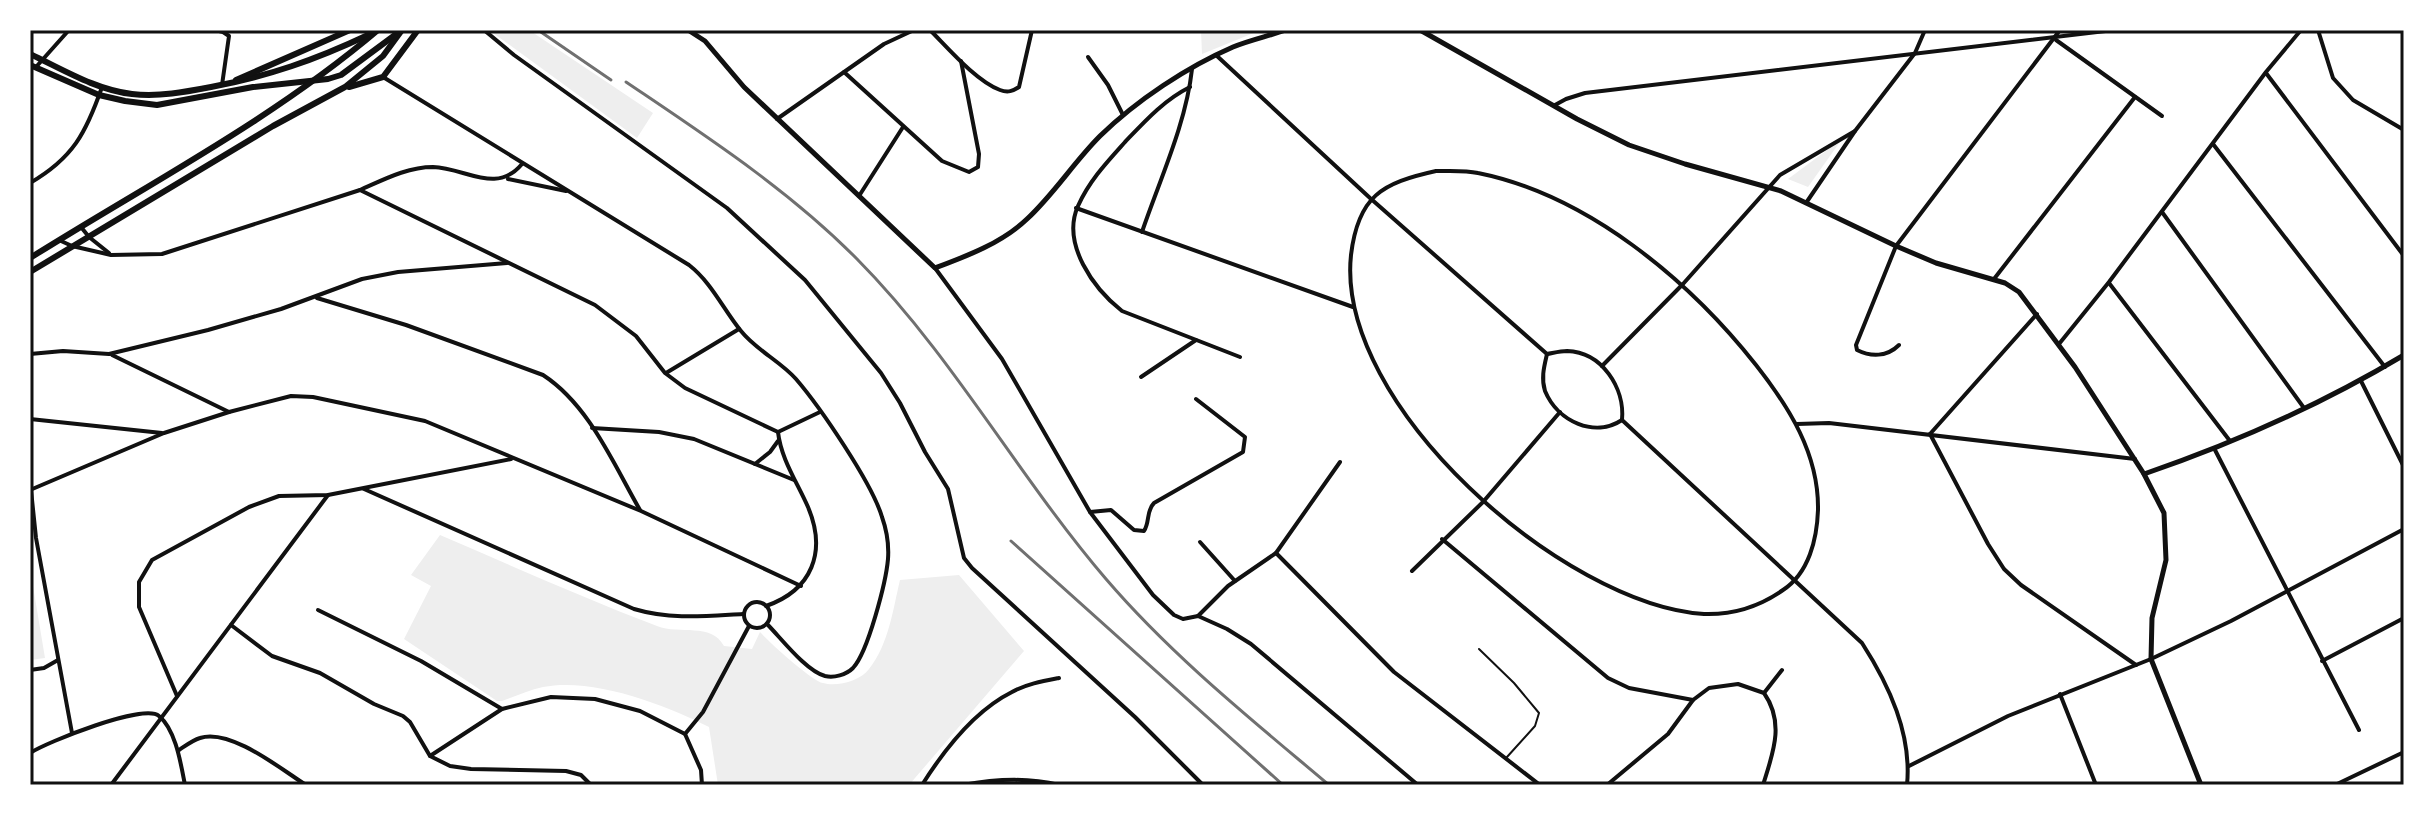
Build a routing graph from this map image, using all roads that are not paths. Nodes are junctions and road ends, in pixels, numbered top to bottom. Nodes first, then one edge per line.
1 (69, 30) edge
2 (215, 30) edge
3 (350, 30) edge
4 (378, 30) edge
5 (402, 30) edge
6 (418, 30) edge
7 (484, 30) edge
8 (688, 30) edge
9 (914, 30) edge
10 (930, 30) edge
11 (1032, 30) edge
12 (1286, 30) edge
13 (1420, 30) edge
14 (1925, 30) edge
15 (2060, 30) edge
16 (2114, 30) edge
17 (2301, 30) edge
18 (2318, 30) edge
19 (1429, 33) edge
20 (2054, 38) junction
21 (391, 41) junction
22 (1915, 53) junction
23 (30, 54) edge
24 (383, 56) junction
25 (1217, 56) junction
26 (1088, 57) dead end
27 (43, 60) junction
28 (961, 61) junction
29 (33, 66) edge
30 (1192, 69) junction
31 (844, 72) junction
32 (2266, 72) junction
33 (383, 77) junction
34 (226, 84) junction
35 (345, 87) junction
36 (1190, 87) junction
37 (101, 91) junction
38 (2135, 97) junction
39 (1555, 105) junction
40 (1123, 115) junction
41 (2162, 116) dead end
42 (777, 119) junction
43 (903, 127) junction
44 (2404, 130) edge
45 (1855, 131) junction
46 (2213, 144) junction
47 (523, 163) junction
48 (505, 178) junction
49 (30, 183) edge
50 (1769, 187) junction
51 (360, 190) junction
52 (570, 192) junction
53 (859, 196) junction
54 (1370, 198) junction
55 (1806, 203) junction
56 (1076, 208) junction
57 (2162, 212) junction
58 (81, 227) junction
59 (1142, 232) junction
60 (89, 237) junction
61 (59, 240) junction
62 (72, 246) junction
63 (1896, 246) junction
64 (111, 255) junction
65 (2404, 256) edge
66 (30, 258) edge
67 (509, 262) junction
68 (935, 268) junction
69 (30, 272) edge
70 (1994, 279) junction
71 (2109, 282) junction
72 (1683, 284) junction
73 (315, 297) junction
74 (1354, 307) junction
75 (2037, 314) junction
76 (739, 329) junction
77 (1196, 340) junction
78 (2059, 344) junction
79 (1899, 345) dead end
80 (30, 354) edge
81 (109, 354) junction
82 (1547, 354) junction
83 (2404, 355) edge
84 (1240, 357) dead end
85 (1602, 366) junction
86 (2385, 367) junction
87 (665, 373) junction
88 (1141, 377) dead end
89 (2361, 381) junction
90 (1196, 399) dead end
91 (2304, 408) junction
92 (229, 412) junction
93 (820, 412) junction
94 (1560, 412) junction
95 (30, 419) edge
96 (1622, 420) junction
97 (1797, 424) junction
98 (592, 428) junction
99 (778, 432) junction
100 (164, 433) junction
101 (1930, 434) junction
102 (779, 440) junction
103 (2231, 443) junction
104 (2215, 450) junction
105 (512, 458) junction
106 (2135, 459) junction
107 (1340, 462) dead end
108 (755, 464) junction
109 (2404, 467) edge
110 (2144, 474) junction
111 (794, 480) junction
112 (362, 488) junction
113 (30, 490) edge
114 (328, 495) junction
115 (1483, 502) junction
116 (641, 511) junction
117 (1090, 512) junction
118 (2404, 529) edge
119 (1442, 539) junction
120 (1200, 542) dead end
121 (1276, 553) junction
122 (1412, 571) dead end
123 (1235, 581) junction
124 (1794, 583) junction
125 (801, 586) junction
126 (2289, 590) junction
127 (766, 606) junction
128 (318, 610) dead end
129 (743, 614) junction
130 (1198, 616) junction
131 (2404, 618) edge
132 (767, 624) junction
133 (231, 625) junction
134 (749, 626) junction
135 (1479, 649) dead end
136 (2151, 659) junction
137 (58, 660) junction
138 (2322, 661) junction
139 (2136, 665) junction
140 (30, 670) edge
141 (1782, 670) dead end
142 (1059, 678) dead end
143 (1764, 693) junction
144 (2060, 693) junction
145 (177, 696) junction
146 (1693, 700) junction
147 (502, 709) junction
148 (160, 717) junction
149 (2359, 730) dead end
150 (72, 733) junction
151 (685, 734) junction
152 (179, 750) junction
153 (2404, 752) edge
154 (30, 753) edge
155 (430, 756) junction
156 (1506, 758) junction
157 (1909, 766) junction
158 (111, 785) edge
159 (185, 785) edge
160 (306, 785) edge
161 (591, 785) edge
162 (702, 785) edge
163 (922, 785) edge
164 (963, 785) edge
165 (1059, 785) edge
166 (1203, 785) edge
167 (1418, 785) edge
168 (1540, 785) edge
169 (1607, 785) edge
170 (1763, 785) edge
171 (1907, 785) edge
172 (2096, 785) edge
173 (2201, 785) edge
174 (2335, 785) edge

1 - 27 street
2 - 34 street
3 - 34 main road
4 - 34 main road
4 - 58 main road
5 - 21 main road
6 - 33 main road
7 - 166 street
8 - 42 main road
9 - 31 street
10 - 28 street
11 - 28 street
12 - 25 main road
13 - 19 main road
14 - 22 street
15 - 20 street
16 - 20 street
17 - 32 street
18 - 44 street
19 - 39 main road
20 - 22 street
20 - 38 street
20 - 63 street
21 - 24 main road
21 - 37 main road
22 - 39 street
22 - 45 street
23 - 27 main road
24 - 33 main road
24 - 35 main road
25 - 30 main road
25 - 54 street
26 - 40 street
27 - 29 street
27 - 37 main road
28 - 43 street
29 - 37 main road
30 - 36 street
30 - 40 main road
31 - 42 street
31 - 43 street
32 - 46 street
32 - 65 street
33 - 35 main road
33 - 47 street
34 - 37 main road
35 - 60 main road
36 - 56 street
36 - 59 street
37 - 49 street
38 - 41 street
38 - 70 street
39 - 50 main road
40 - 68 main road
42 - 53 main road
43 - 53 street
45 - 50 street
45 - 55 street
46 - 57 street
46 - 86 street
47 - 48 street
47 - 52 street
48 - 51 street
48 - 52 street
50 - 55 main road
50 - 72 street
51 - 64 street
51 - 67 street
52 - 76 street
53 - 68 main road
54 - 72 street
54 - 74 street
54 - 82 street
55 - 63 main road
56 - 59 street
56 - 77 street
57 - 71 street
57 - 91 street
58 - 60 street
58 - 61 main road
59 - 74 street
60 - 62 main road
60 - 64 street
61 - 62 street
61 - 66 main road
62 - 64 street
62 - 69 main road
63 - 70 main road
63 - 79 street
67 - 73 street
67 - 87 street
68 - 117 street
70 - 75 main road
71 - 78 street
71 - 103 street
72 - 85 street
72 - 97 street
73 - 81 street
73 - 98 street
74 - 115 street
75 - 78 main road
75 - 101 street
76 - 87 street
76 - 93 street
77 - 84 street
77 - 88 street
78 - 106 main road
80 - 81 street
81 - 92 street
82 - 85 street
82 - 94 street
83 - 86 main road
85 - 96 street
86 - 89 main road
87 - 99 street
89 - 91 main road
89 - 109 street
90 - 117 street
91 - 103 main road
92 - 100 street
92 - 105 street
93 - 99 street
93 - 132 street
94 - 96 street
94 - 115 street
95 - 100 street
96 - 124 street
97 - 101 street
97 - 124 street
98 - 108 street
98 - 116 street
99 - 102 street
100 - 113 street
101 - 106 street
101 - 139 street
102 - 108 street
102 - 111 street
103 - 104 main road
104 - 110 main road
104 - 126 street
105 - 112 street
105 - 116 street
106 - 110 main road
107 - 121 street
108 - 111 street
110 - 136 main road
111 - 125 street
112 - 114 street
112 - 129 street
113 - 137 street
114 - 133 street
114 - 145 street
115 - 119 street
115 - 124 street
116 - 125 street
117 - 130 street
118 - 126 street
119 - 122 street
119 - 146 street
120 - 123 street
121 - 123 street
121 - 156 street
123 - 130 street
124 - 157 street
125 - 127 street
126 - 136 street
126 - 138 street
127 - 129 street
127 - 132 street
128 - 147 street
129 - 134 street
130 - 167 street
131 - 138 street
132 - 134 street
133 - 145 street
133 - 155 street
134 - 151 street
135 - 156 lane
136 - 139 street
136 - 173 main road
137 - 140 street
137 - 150 street
138 - 149 street
139 - 144 street
141 - 143 street
142 - 163 street
143 - 146 street
143 - 170 street
144 - 157 street
144 - 172 street
145 - 148 street
146 - 169 street
147 - 151 street
147 - 155 street
148 - 150 street
148 - 152 street
148 - 158 street
150 - 154 street
151 - 162 street
152 - 159 street
152 - 160 street
153 - 174 street
155 - 161 street
156 - 168 street
157 - 171 street
164 - 165 street

